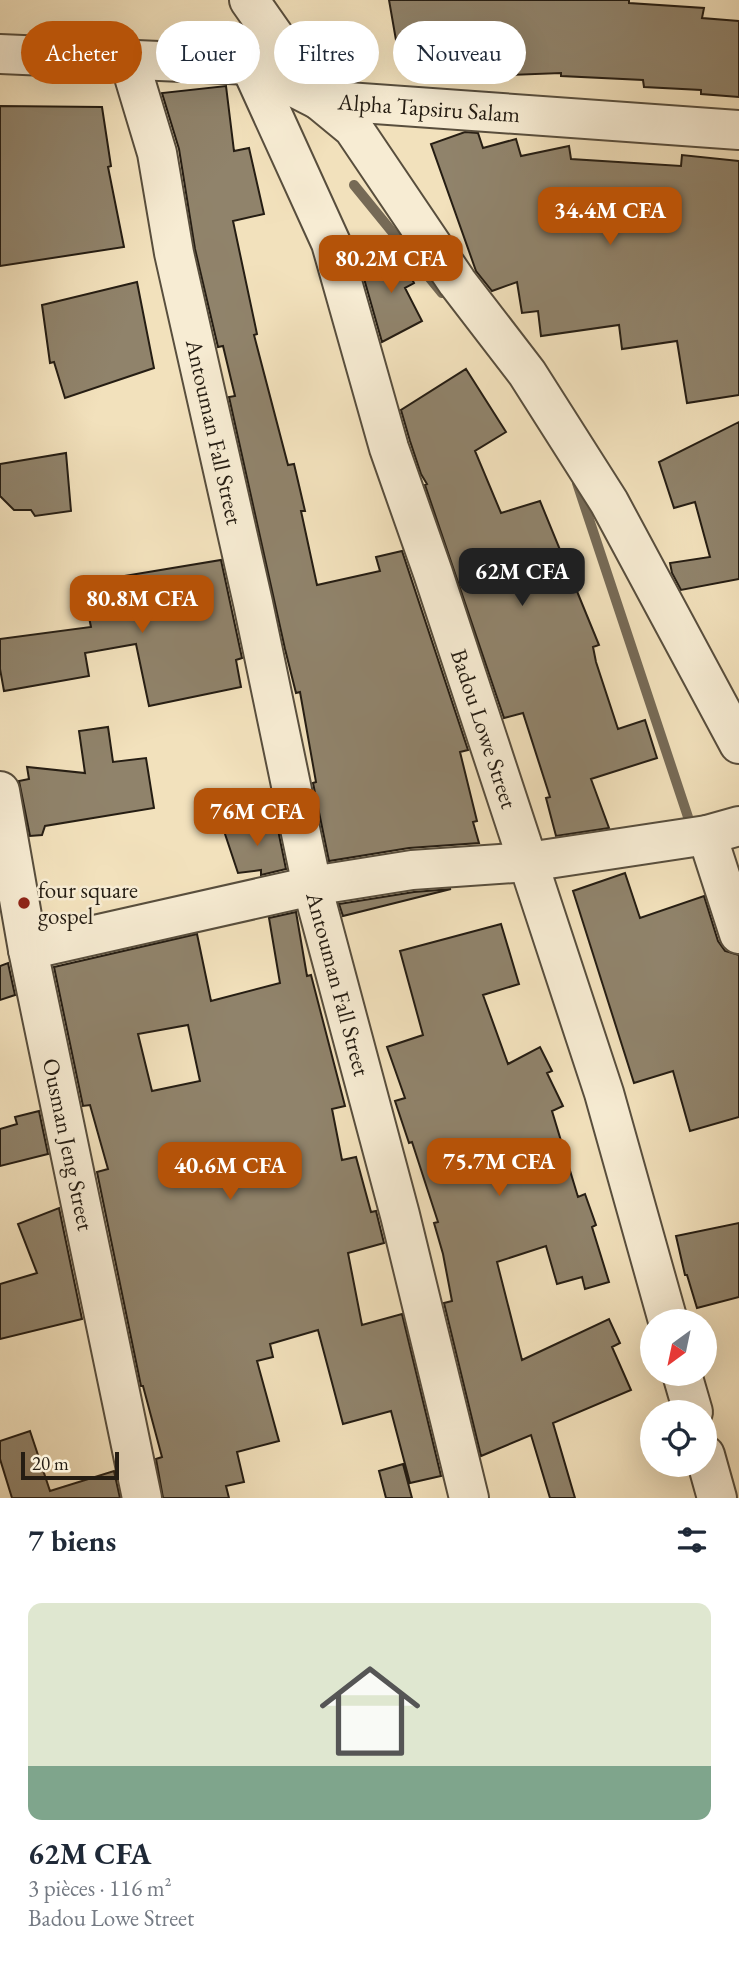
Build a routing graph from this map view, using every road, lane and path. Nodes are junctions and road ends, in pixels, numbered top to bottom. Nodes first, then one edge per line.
1 (249, 0) edge
2 (0, 54) edge
3 (21, 55) edge
4 (260, 70) edge
5 (136, 84) edge
6 (259, 84) edge
7 (319, 100) junction
8 (739, 130) edge
9 (739, 744) edge
10 (0, 791) edge
11 (723, 830) edge
12 (528, 862) junction
13 (312, 886) junction
14 (739, 934) edge
15 (18, 938) edge
16 (665, 1309) edge
17 (711, 1477) edge
18 (142, 1498) edge
19 (469, 1498) edge
20 (717, 1498) edge

1 - 7 street
2 - 3 street, Alpha Tapsiru Salam
4 - 7 street, Alpha Tapsiru Salam
5 - 13 street, Antouman Fall Street
6 - 12 street, Badou Lowe Street
7 - 8 street, Alpha Tapsiru Salam
7 - 9 street
10 - 15 street, Ousman Jeng Street
11 - 12 street
11 - 14 street
12 - 13 street
12 - 16 street, Badou Lowe Street
13 - 15 street
13 - 19 street, Antouman Fall Street
15 - 18 street, Ousman Jeng Street
17 - 20 street

